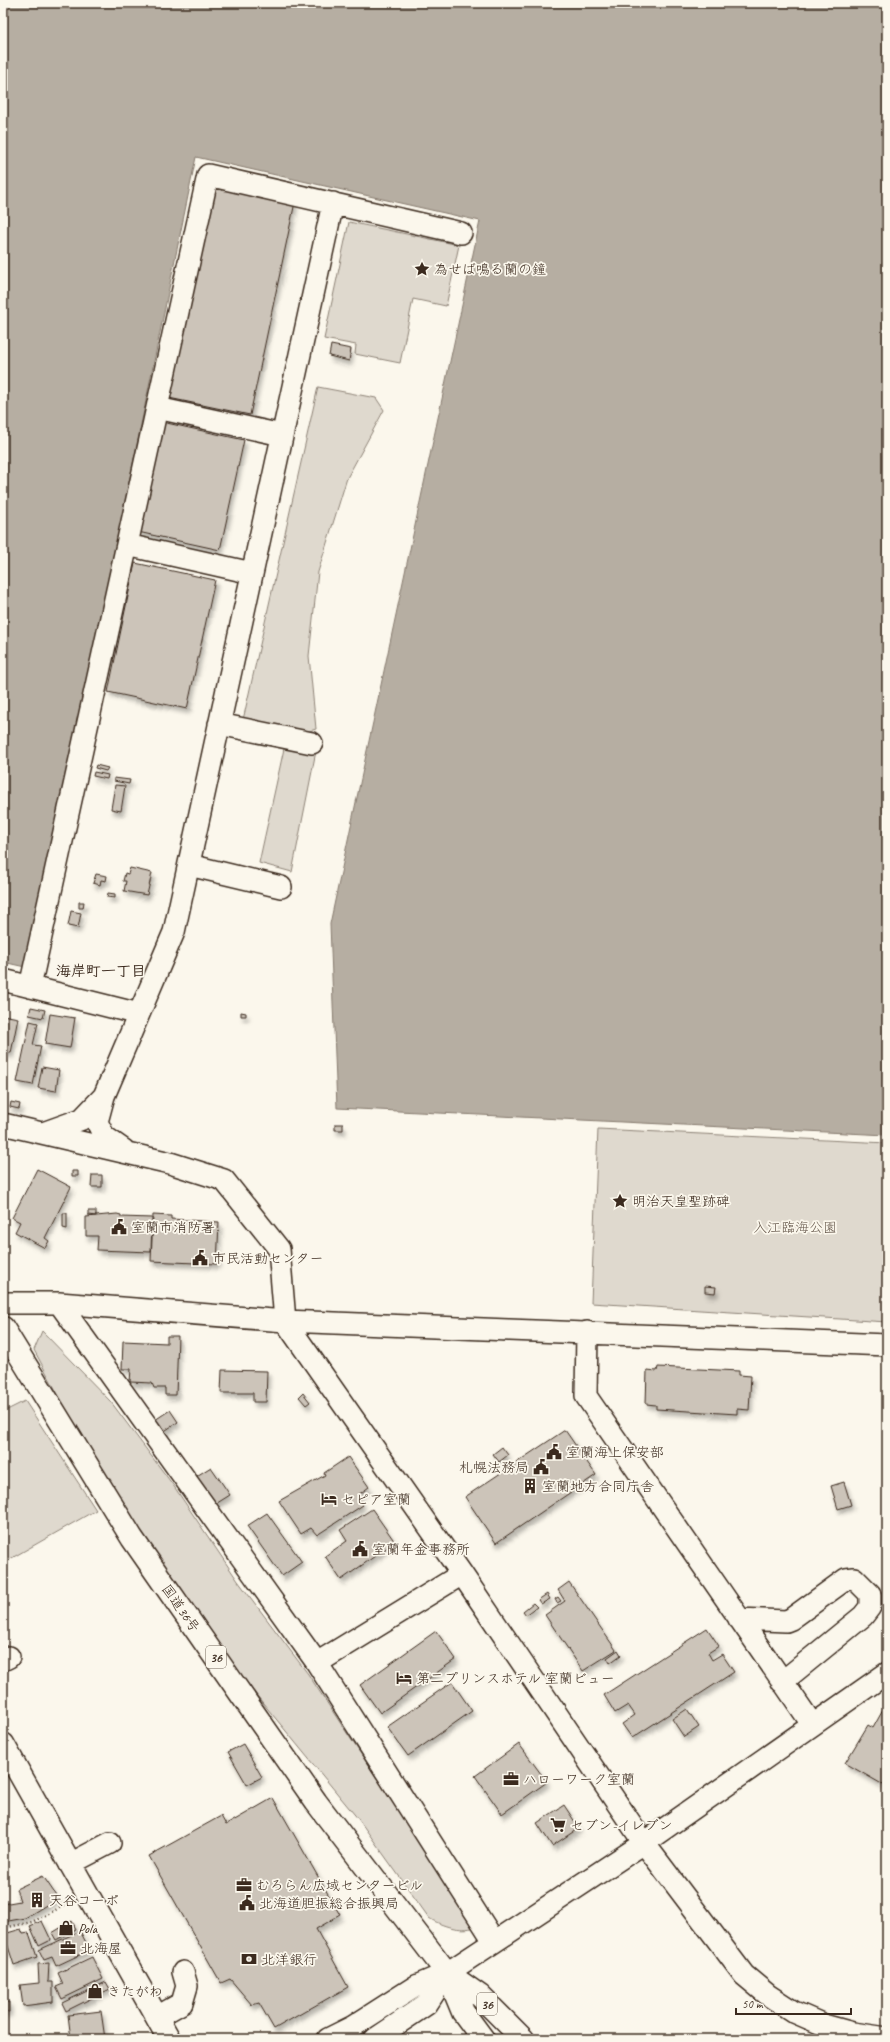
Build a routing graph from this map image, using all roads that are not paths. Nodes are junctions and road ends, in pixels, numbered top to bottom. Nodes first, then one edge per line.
1 (333, 203) junction
2 (461, 233) dead end
3 (157, 408) junction
4 (282, 435) junction
5 (127, 546) junction
6 (252, 573) junction
7 (219, 724) junction
8 (312, 743) dead end
9 (189, 865) junction
10 (281, 887) dead end
11 (3, 980) edge
12 (30, 986) junction
13 (139, 1014) junction
14 (104, 1096) junction
15 (3, 1124) edge
16 (43, 1133) junction
17 (130, 1154) junction
18 (3, 1302) edge
19 (59, 1304) junction
20 (284, 1321) junction
21 (3, 1328) edge
22 (587, 1332) junction
23 (887, 1345) edge
24 (462, 1574) junction
25 (739, 1619) junction
26 (318, 1662) junction
27 (887, 1673) edge
28 (782, 1682) junction
29 (812, 1724) junction
30 (3, 1744) edge
31 (110, 1842) dead end
32 (644, 1844) junction
33 (70, 1864) junction
34 (494, 1941) junction
35 (183, 1972) dead end
36 (447, 1973) junction
37 (157, 2017) junction
38 (887, 2038) edge
39 (169, 2039) edge
40 (328, 2039) edge
41 (375, 2039) edge
42 (483, 2039) edge
43 (523, 2039) edge

1 - 2 street
1 - 3 street
1 - 4 street
3 - 4 street
3 - 5 street
4 - 6 street
5 - 6 street
5 - 12 street
6 - 7 street
7 - 8 street
7 - 9 street
9 - 10 street
9 - 13 street
11 - 12 street
12 - 13 street
13 - 14 street
14 - 16 street
14 - 17 street
15 - 16 street
16 - 17 street
17 - 20 street
18 - 19 street
19 - 20 street
19 - 26 street
20 - 22 street
20 - 24 street
21 - 36 main road, 国道36号 / 36
22 - 23 street
22 - 25 street
24 - 26 street
24 - 32 street
25 - 28 street
25 - 28 street
26 - 34 street
27 - 29 street
28 - 29 street
29 - 32 street
30 - 33 main road
31 - 33 street
32 - 34 street
32 - 38 street
33 - 37 main road
34 - 36 street
35 - 37 street
36 - 40 street
36 - 41 street
36 - 42 main road, 国道36号 / 36
36 - 43 main road, 国道36号 / 36
37 - 39 main road

